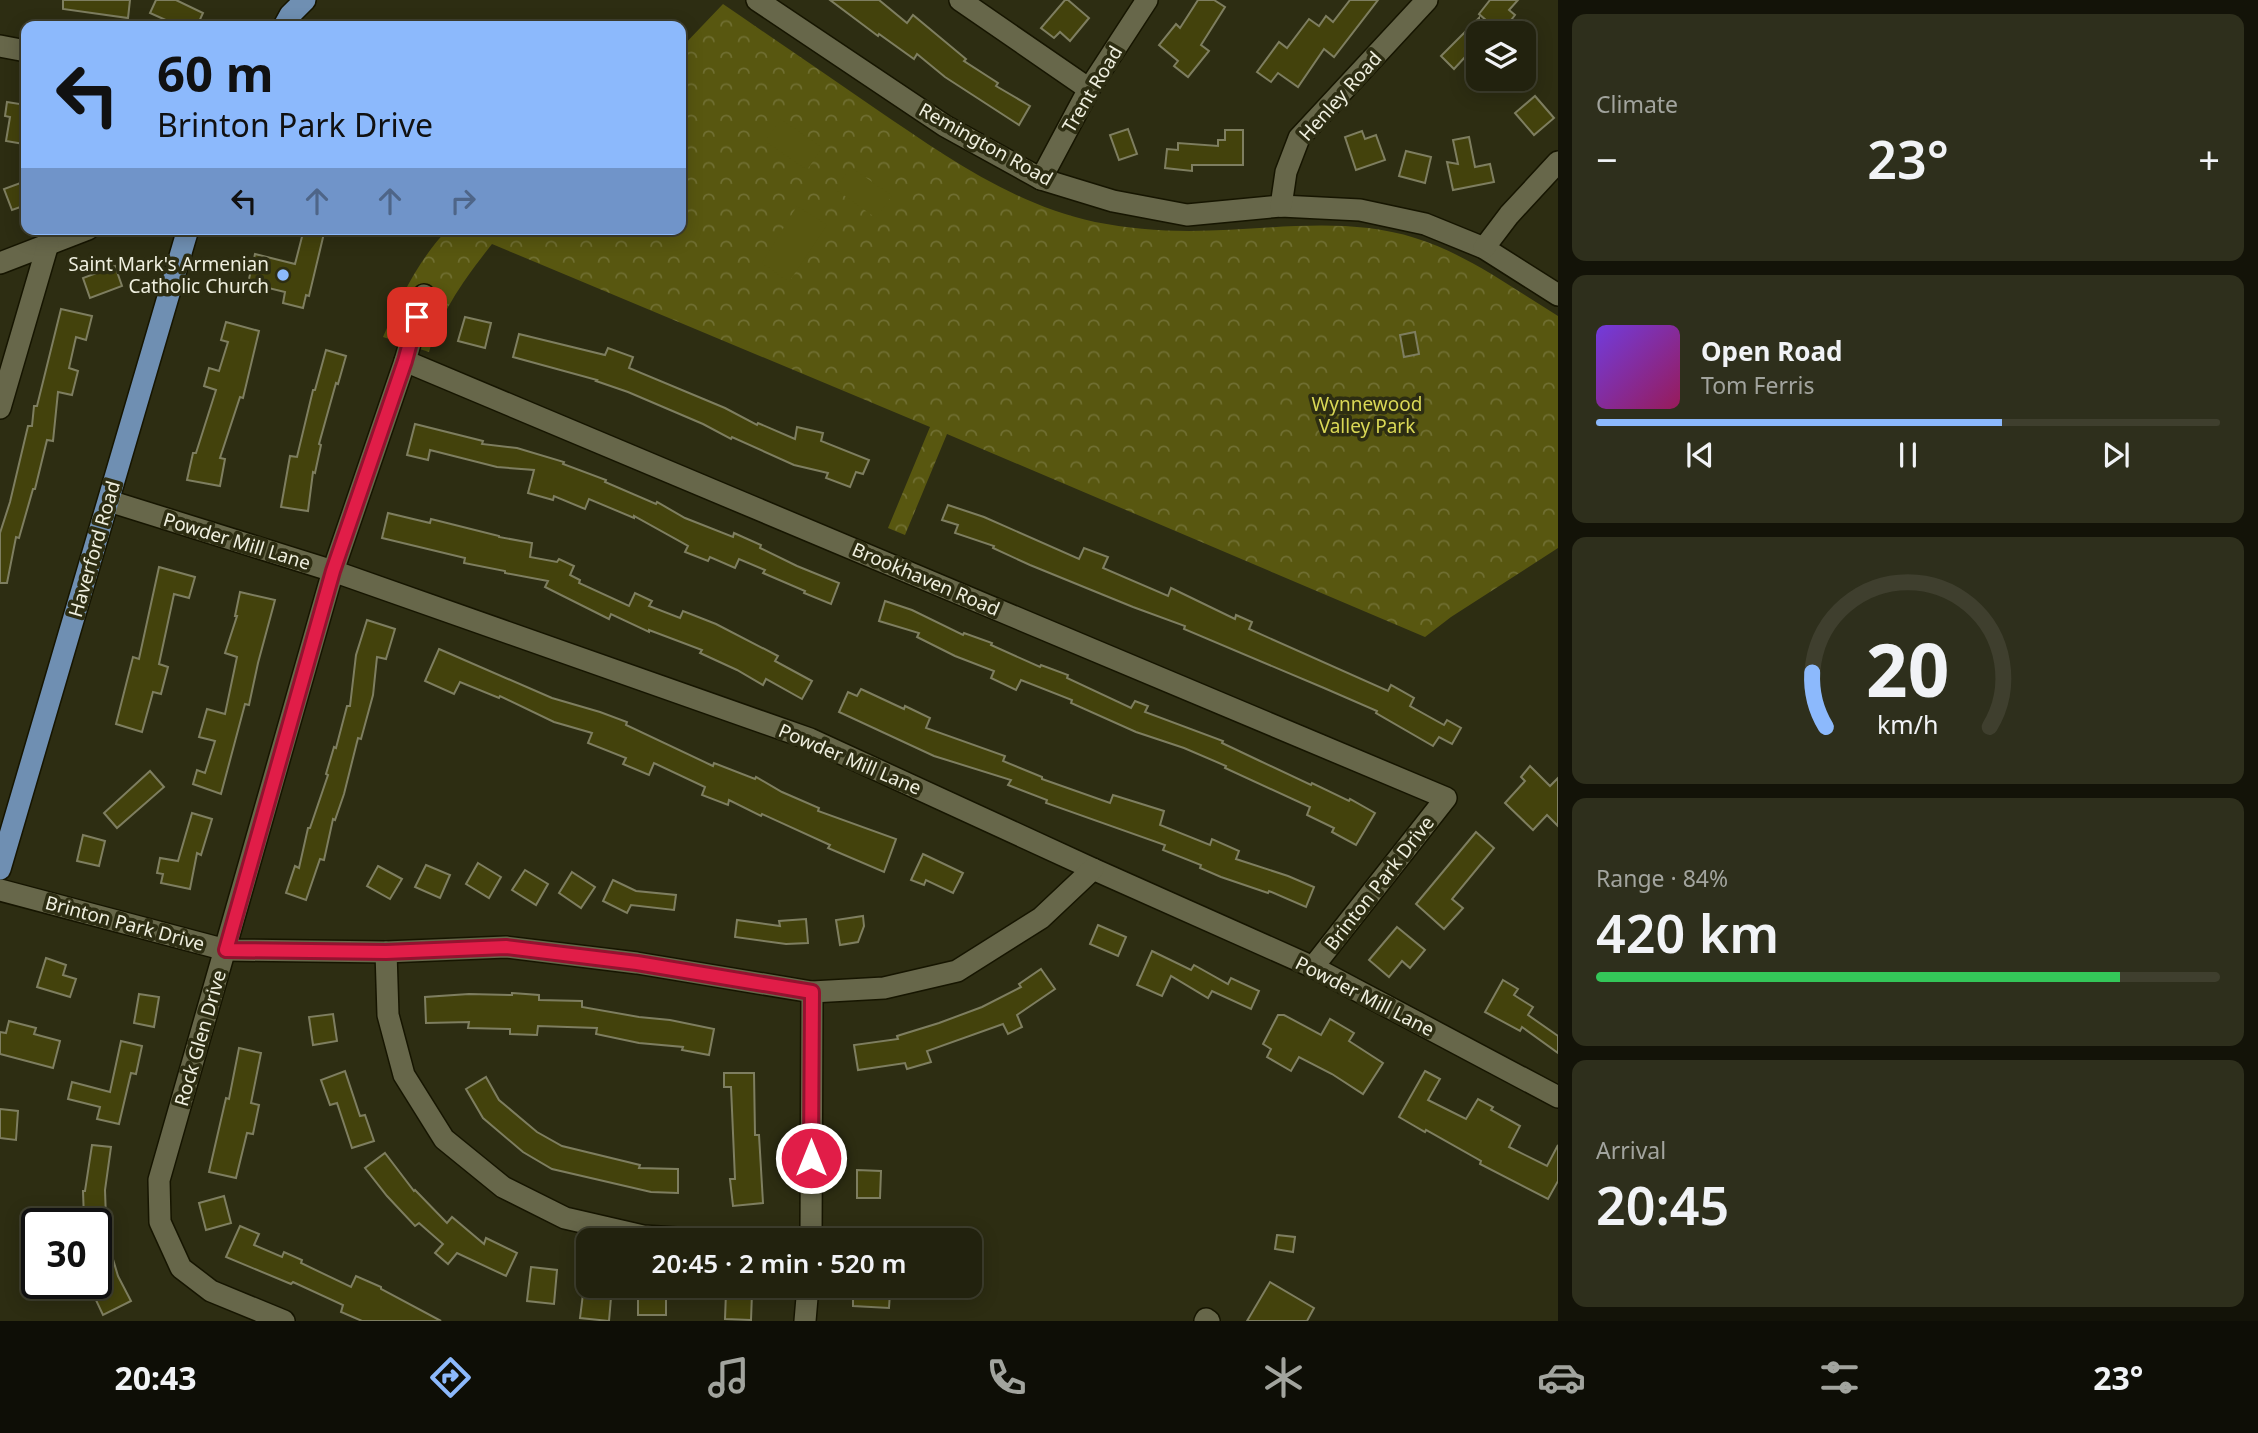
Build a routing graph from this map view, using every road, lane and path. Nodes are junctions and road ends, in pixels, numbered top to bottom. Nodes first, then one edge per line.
1 (305, 0) edge
2 (757, 0) edge
3 (960, 0) edge
4 (1427, 0) edge
5 (1146, 1) edge
6 (287, 21) edge
7 (0, 46) edge
8 (21, 50) edge
9 (1089, 89) junction
10 (1558, 162) edge
11 (1041, 179) junction
12 (1282, 206) junction
13 (72, 235) edge
14 (186, 235) edge
15 (48, 244) junction
16 (1484, 248) junction
17 (0, 263) edge
18 (424, 295) dead end
19 (1558, 295) edge
20 (405, 361) junction
21 (0, 408) edge
22 (109, 501) junction
23 (333, 571) junction
24 (1446, 798) joint
25 (0, 869) edge
26 (1093, 869) junction
27 (0, 890) edge
28 (226, 950) junction
29 (386, 952) junction
30 (1313, 967) junction
31 (812, 992) junction
32 (1558, 1097) edge
33 (608, 1228) edge
34 (811, 1228) edge
35 (807, 1298) edge
36 (284, 1321) edge
37 (805, 1321) edge

1 - 6 main road
2 - 11 street, Remington Road
3 - 9 street
4 - 12 street, Henley Road
5 - 9 street, Trent Road
7 - 8 street
9 - 11 street, Trent Road
10 - 16 street
11 - 12 street, Remington Road
12 - 16 street, Remington Road
13 - 15 street
14 - 22 main road, Haverford Road
15 - 17 street
15 - 21 street
16 - 19 street, Remington Road
18 - 20 street, Rock Glen Drive
20 - 23 street, Rock Glen Drive
20 - 24 street, Brookhaven Road
22 - 23 street, Powder Mill Lane
22 - 25 main road, Haverford Road
23 - 26 street, Powder Mill Lane
23 - 28 street, Rock Glen Drive
24 - 30 street, Brinton Park Drive
26 - 30 street, Powder Mill Lane
26 - 31 street, Brinton Park Drive
27 - 28 street, Brinton Park Drive
28 - 29 street, Brinton Park Drive
28 - 36 street, Rock Glen Drive
29 - 31 street, Brinton Park Drive
29 - 33 street
30 - 32 street, Powder Mill Lane
31 - 34 street
35 - 37 street

